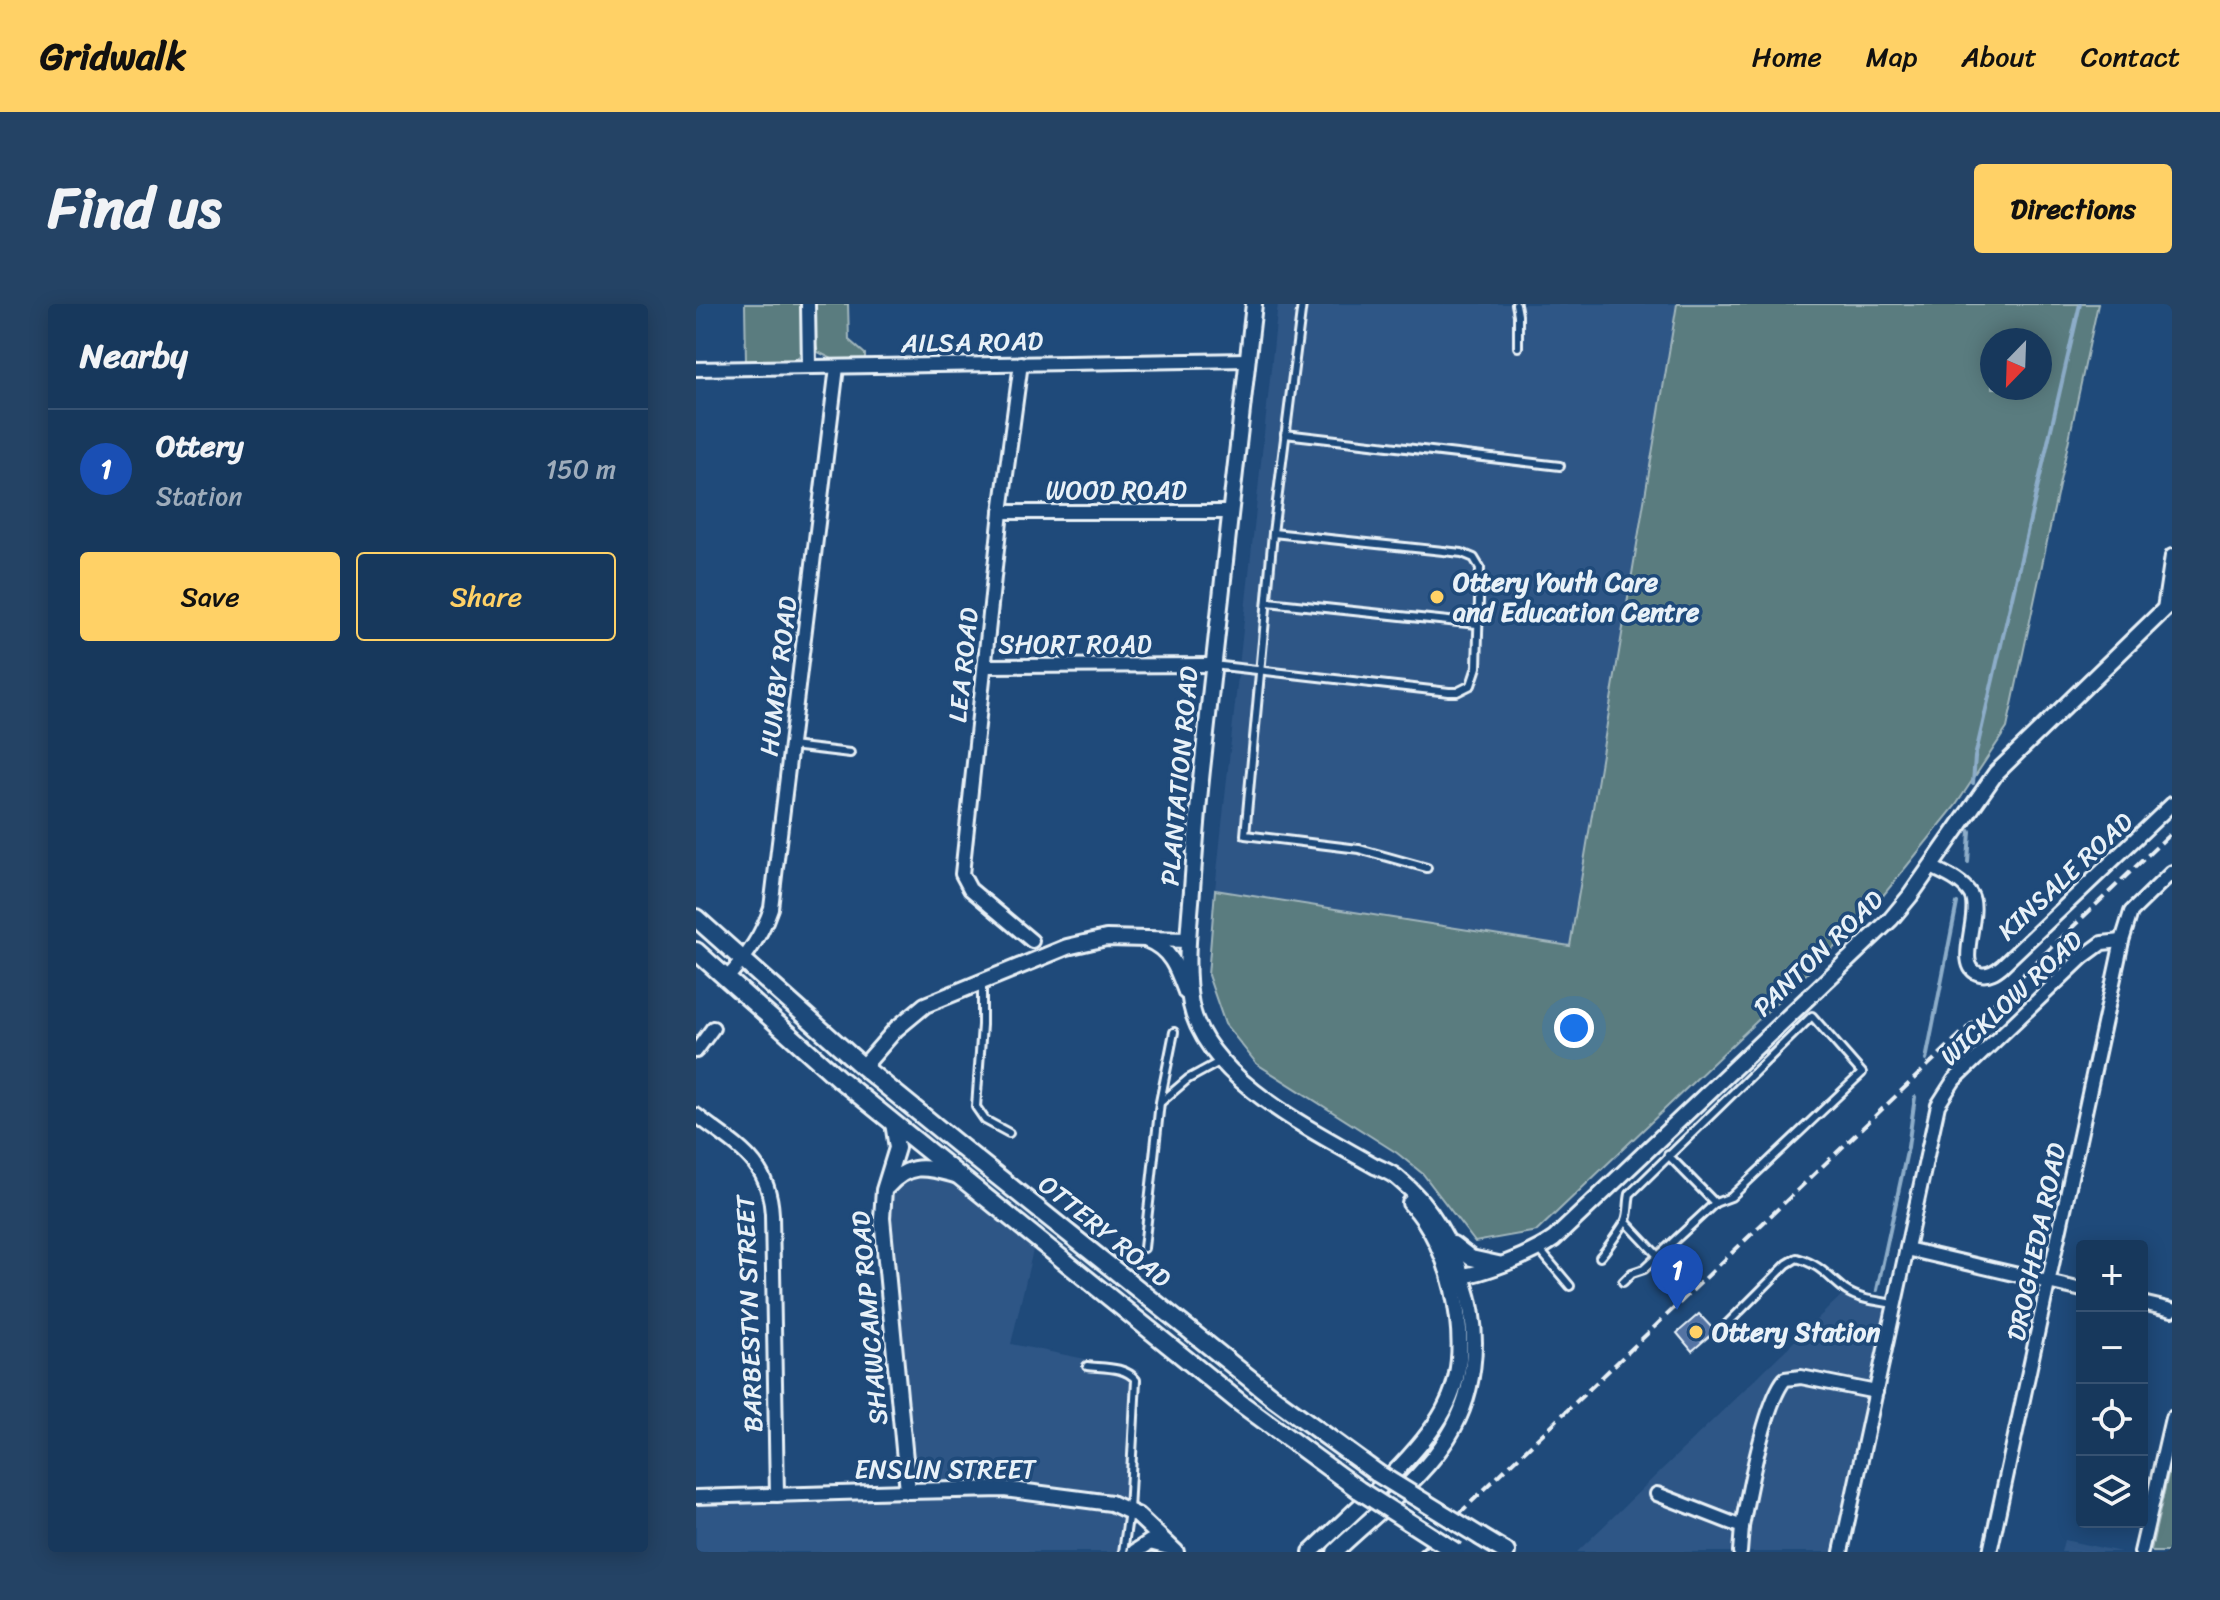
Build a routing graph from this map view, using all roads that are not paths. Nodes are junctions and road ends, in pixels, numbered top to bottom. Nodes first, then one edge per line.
1 (808, 304) edge
2 (1254, 304) edge
3 (1302, 304) edge
4 (1516, 304) edge
5 (1518, 347) dead end
6 (1248, 360) junction
7 (1021, 363) junction
8 (809, 367) junction
9 (837, 367) junction
10 (696, 369) edge
11 (1285, 434) junction
12 (1560, 466) dead end
13 (1001, 512) junction
14 (1231, 512) junction
15 (1273, 533) junction
16 (2172, 556) edge
17 (1268, 602) junction
18 (2168, 605) edge
19 (1477, 624) junction
20 (1213, 665) junction
21 (986, 666) junction
22 (1259, 670) junction
23 (791, 746) junction
24 (850, 753) dead end
25 (2172, 804) edge
26 (1931, 867) junction
27 (1427, 868) dead end
28 (2172, 872) edge
29 (696, 918) edge
30 (1139, 938) junction
31 (1188, 940) junction
32 (1032, 941) dead end
33 (2122, 941) junction
34 (696, 951) edge
35 (743, 960) junction
36 (727, 978) junction
37 (982, 981) junction
38 (1191, 1004) junction
39 (713, 1028) dead end
40 (1174, 1032) dead end
41 (696, 1051) edge
42 (1221, 1061) junction
43 (863, 1067) junction
44 (1160, 1102) junction
45 (696, 1115) edge
46 (893, 1123) junction
47 (1009, 1133) dead end
48 (1668, 1155) junction
49 (1374, 1165) junction
50 (959, 1176) junction
51 (884, 1190) junction
52 (1715, 1203) junction
53 (1626, 1222) junction
54 (1445, 1235) junction
55 (1144, 1248) dead end
56 (1539, 1249) junction
57 (1907, 1249) junction
58 (1658, 1256) junction
59 (1600, 1257) dead end
60 (1498, 1264) junction
61 (1456, 1277) junction
62 (1623, 1282) dead end
63 (2050, 1282) junction
64 (1570, 1286) dead end
65 (2076, 1288) edge
66 (1895, 1304) junction
67 (2148, 1304) edge
68 (2172, 1310) edge
69 (1727, 1324) dead end
70 (1087, 1366) dead end
71 (1876, 1392) junction
72 (2172, 1418) edge
73 (908, 1491) junction
74 (1657, 1494) dead end
75 (777, 1495) junction
76 (696, 1497) edge
77 (1129, 1511) junction
78 (1742, 1527) junction
79 (1174, 1550) edge
80 (1123, 1552) edge
81 (1135, 1552) edge
82 (1311, 1552) edge
83 (1335, 1552) edge
84 (1456, 1552) edge
85 (1506, 1552) edge
86 (1740, 1552) edge
87 (1841, 1552) edge
88 (1990, 1552) edge
89 (2141, 1552) edge

1 - 8 street
2 - 6 street, PLANTATION ROAD
3 - 11 lane
4 - 5 lane
6 - 7 street, AILSA ROAD
6 - 14 street, PLANTATION ROAD
7 - 9 street, AILSA ROAD
7 - 13 street, LEA ROAD
8 - 9 street, AILSA ROAD
8 - 10 street, AILSA ROAD
9 - 23 street, HUMBY ROAD
11 - 12 lane
11 - 15 lane
13 - 14 street, WOOD ROAD
13 - 21 street, LEA ROAD
14 - 20 street, PLANTATION ROAD
15 - 17 lane
15 - 19 lane
16 - 18 street
17 - 19 lane
17 - 22 lane
18 - 26 street, PANTON ROAD
19 - 22 lane
20 - 21 street, SHORT ROAD
20 - 22 lane
20 - 31 street, PLANTATION ROAD
21 - 32 street, LEA ROAD
22 - 27 lane
23 - 24 lane
23 - 35 street, HUMBY ROAD
25 - 26 street, KINSALE ROAD
26 - 56 street, PANTON ROAD
28 - 33 street, WICKLOW ROAD
29 - 35 main road, OTTERY ROAD
30 - 31 street
30 - 37 street
30 - 38 street
31 - 38 street, PLANTATION ROAD
33 - 57 street, WICKLOW ROAD
33 - 63 street, DROGHEDA ROAD
34 - 36 main road, OTTERY ROAD
35 - 36 street, HUMBY ROAD
35 - 43 main road, OTTERY ROAD
36 - 46 main road, OTTERY ROAD
37 - 43 street
37 - 47 lane
38 - 42 street, PLANTATION ROAD
39 - 41 street
40 - 44 lane
42 - 44 lane
42 - 49 street, PLANTATION ROAD
43 - 85 main road, OTTERY ROAD, bridge
44 - 55 lane
45 - 75 street, BARBESTYN STREET
46 - 50 main road, OTTERY ROAD
46 - 51 street, SHAWCAMP ROAD
48 - 52 lane
48 - 52 lane
48 - 53 lane
49 - 54 street, PLANTATION ROAD
49 - 61 street, PLANTATION ROAD
50 - 51 street, SHAWCAMP ROAD
50 - 84 main road, OTTERY ROAD, bridge
51 - 73 street, SHAWCAMP ROAD
52 - 58 lane
53 - 58 lane
53 - 59 lane
54 - 60 street
54 - 61 street, PLANTATION ROAD
56 - 60 street, PANTON ROAD
56 - 64 lane
57 - 63 street
57 - 66 street
58 - 62 lane
60 - 61 street, PANTON ROAD
61 - 82 street, PLANTATION ROAD
61 - 83 street, PLANTATION ROAD
63 - 65 street
63 - 88 street, DROGHEDA ROAD
66 - 69 lane
66 - 71 street
67 - 68 street
70 - 77 lane
71 - 78 street
71 - 87 street
72 - 89 street
73 - 75 street, ENSLIN STREET
73 - 77 street, ENSLIN STREET
74 - 78 street
75 - 76 street, ENSLIN STREET
77 - 79 street, ENSLIN STREET
77 - 80 lane
78 - 86 street
79 - 81 street

